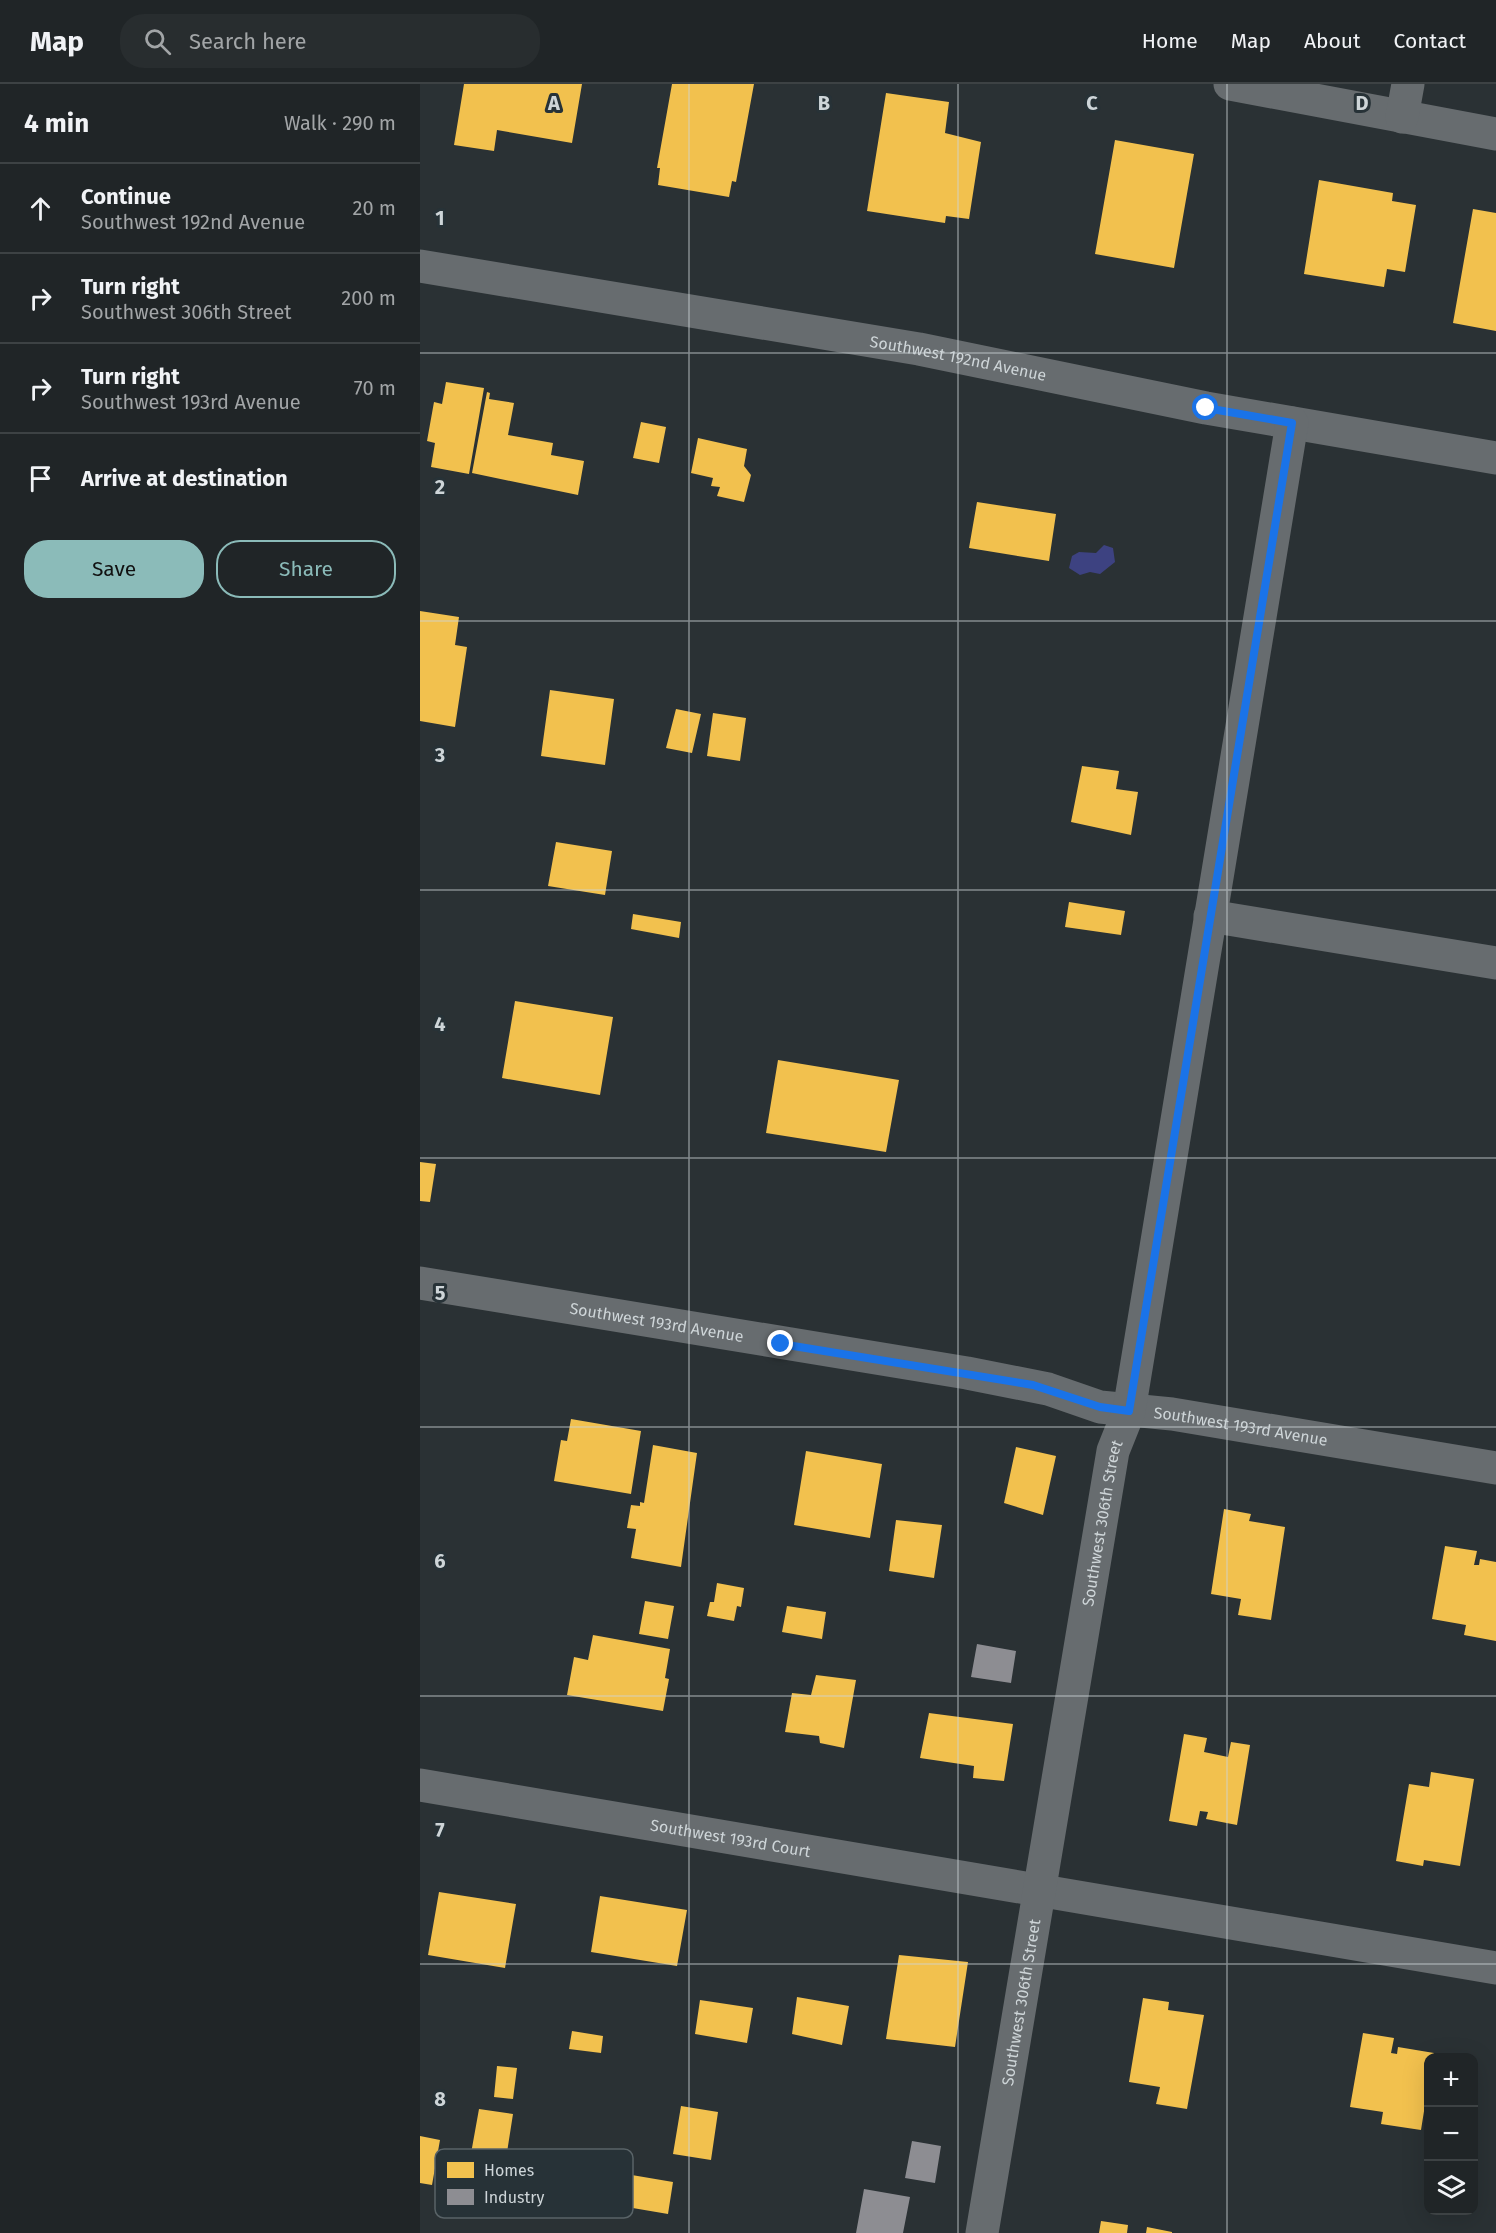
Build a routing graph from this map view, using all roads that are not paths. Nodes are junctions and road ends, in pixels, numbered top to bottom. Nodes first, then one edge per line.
1 (1230, 84) edge
2 (1407, 84) edge
3 (1402, 117) junction
4 (1496, 134) edge
5 (420, 266) edge
6 (1292, 423) junction
7 (1496, 458) edge
8 (1210, 916) junction
9 (1496, 963) edge
10 (420, 1283) edge
11 (1129, 1411) junction
12 (1496, 1468) edge
13 (420, 1785) edge
14 (1041, 1891) junction
15 (1496, 1968) edge
16 (982, 2233) edge

1 - 3 street
2 - 3 street
3 - 4 street
5 - 6 street, Southwest 192nd Avenue
6 - 7 street, Southwest 192nd Avenue
6 - 8 street, Southwest 306th Street
8 - 9 street
8 - 11 street, Southwest 306th Street
10 - 11 street, Southwest 193rd Avenue
11 - 12 street, Southwest 193rd Avenue
11 - 14 street, Southwest 306th Street
13 - 14 street, Southwest 193rd Court
14 - 15 street, Southwest 193rd Court
14 - 16 street, Southwest 306th Street

